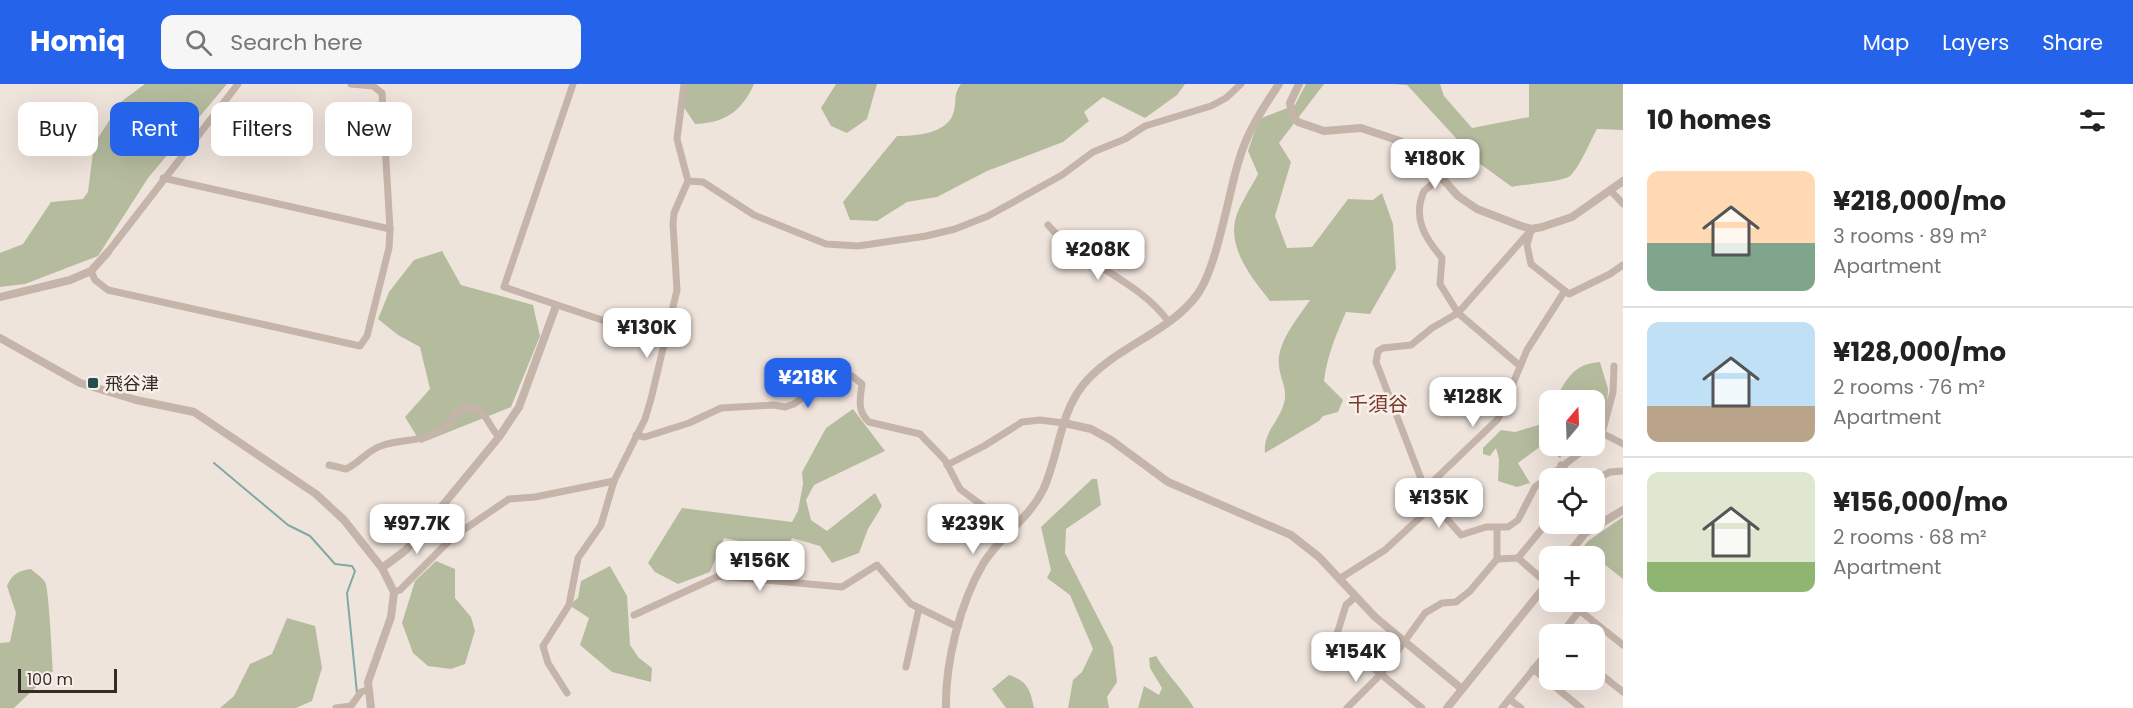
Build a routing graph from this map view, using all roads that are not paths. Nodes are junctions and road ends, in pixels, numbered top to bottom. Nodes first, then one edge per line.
1 (238, 84) edge
2 (351, 84) edge
3 (573, 84) edge
4 (684, 84) edge
5 (1240, 84) edge
6 (1279, 84) edge
7 (1299, 84) edge
8 (1441, 177) junction
9 (163, 178) junction
10 (687, 181) junction
11 (1623, 181) edge
12 (1611, 191) junction
13 (1623, 204) edge
14 (1048, 225) dead end
15 (1532, 229) junction
16 (390, 230) junction
17 (108, 252) joint
18 (1623, 265) edge
19 (91, 271) junction
20 (1564, 292) junction
21 (0, 297) edge
22 (556, 306) junction
23 (1458, 313) junction
24 (1168, 321) junction
25 (608, 322) dead end
26 (0, 338) edge
27 (1520, 366) junction
28 (1614, 366) dead end
29 (1605, 421) edge
30 (1064, 423) junction
31 (1605, 434) edge
32 (636, 435) junction
33 (499, 437) junction
34 (1623, 444) edge
35 (1574, 456) edge
36 (329, 465) dead end
37 (947, 465) junction
38 (1561, 465) junction
39 (1564, 468) edge
40 (1623, 471) edge
41 (1605, 474) edge
42 (614, 481) junction
43 (1425, 489) junction
44 (1428, 510) junction
45 (1623, 510) edge
46 (1497, 528) junction
47 (1014, 529) junction
48 (1539, 532) edge
49 (1575, 546) edge
50 (1518, 558) junction
51 (1497, 559) junction
52 (382, 568) junction
53 (1539, 576) edge
54 (1339, 579) junction
55 (394, 592) junction
56 (1539, 594) edge
57 (1354, 598) junction
58 (918, 608) junction
59 (1578, 612) edge
60 (1583, 612) edge
61 (634, 615) dead end
62 (1569, 624) edge
63 (958, 627) junction
64 (1403, 641) junction
65 (1622, 643) edge
66 (1539, 662) edge
67 (906, 667) dead end
68 (1533, 669) junction
69 (1381, 674) junction
70 (1605, 678) edge
71 (1462, 689) junction
72 (368, 690) junction
73 (1623, 692) edge
74 (567, 693) dead end
75 (1509, 699) junction
76 (336, 708) edge
77 (370, 708) edge
78 (946, 708) edge
79 (1347, 708) edge
80 (1422, 708) edge
81 (1447, 708) edge
82 (1502, 708) edge
83 (1521, 708) edge
84 (1581, 708) edge

1 - 9 street
2 - 16 street
3 - 22 street
4 - 10 street
5 - 10 street
6 - 24 street
7 - 8 street
8 - 15 street
8 - 23 street
9 - 16 street
9 - 17 street
10 - 32 street
11 - 12 street
12 - 13 street
12 - 15 street
14 - 24 street
15 - 20 street
15 - 23 street
16 - 19 street
17 - 19 street
18 - 20 street
19 - 21 street
20 - 27 street
22 - 25 street
22 - 33 street
23 - 27 street
23 - 43 street
24 - 30 street
26 - 52 street
27 - 43 street
28 - 29 street
30 - 37 street
30 - 47 street
30 - 54 street
31 - 34 street
32 - 37 street
32 - 42 street
33 - 36 street
33 - 52 street
35 - 38 street
37 - 47 street
38 - 39 street
38 - 46 street
40 - 41 street
42 - 55 street
42 - 74 street
43 - 44 street
44 - 46 street
44 - 54 street
45 - 49 street
46 - 51 street
47 - 63 street
48 - 50 street
50 - 51 street
50 - 53 street
51 - 64 street
52 - 55 street
54 - 57 street
55 - 72 street
56 - 71 street
57 - 64 street
57 - 69 street
58 - 61 street
58 - 63 street
58 - 67 street
59 - 62 street
60 - 65 street
63 - 78 street
64 - 69 street
64 - 71 street
66 - 68 street
68 - 75 street
68 - 84 street
69 - 79 street
69 - 80 street
70 - 73 street
71 - 81 street
72 - 76 street
72 - 77 street
75 - 82 street
75 - 83 street

